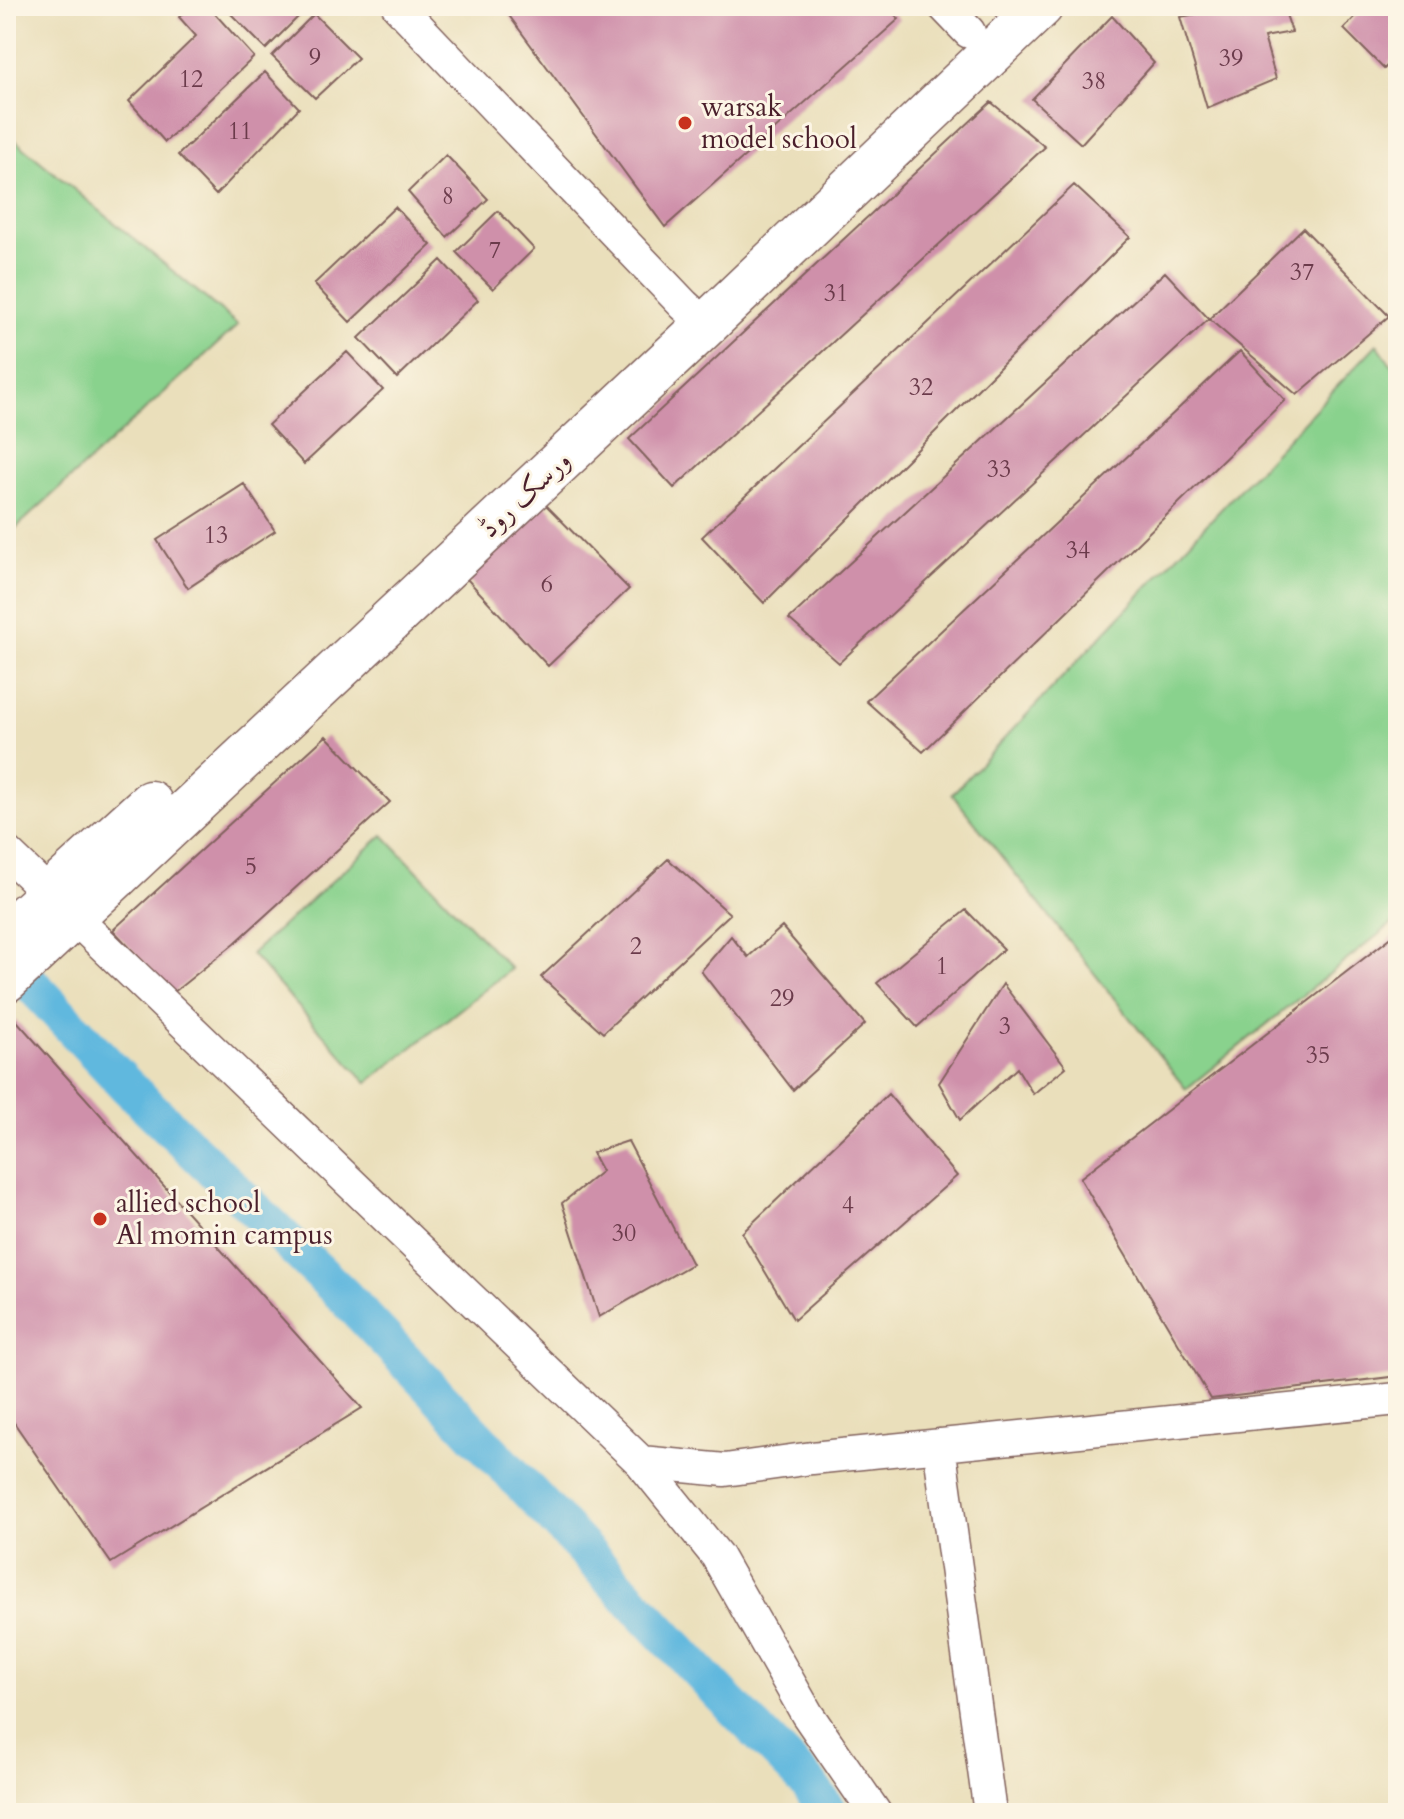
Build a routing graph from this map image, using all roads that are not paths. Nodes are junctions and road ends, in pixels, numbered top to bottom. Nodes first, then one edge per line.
1 (398, 6) edge
2 (1041, 6) edge
3 (970, 15) edge
4 (695, 315) junction
5 (6, 852) edge
6 (41, 919) edge
7 (6, 980) edge
8 (1398, 1399) edge
9 (939, 1445) junction
10 (641, 1462) junction
11 (875, 1813) edge
12 (990, 1813) edge

1 - 4 street
2 - 4 main road, ورسک روڈ
3 - 4 main road, ورسک روڈ
4 - 6 main road, ورسک روڈ
5 - 6 street
6 - 7 main road, ورسک روڈ
6 - 10 street
8 - 9 street
9 - 10 street
9 - 12 street
10 - 11 street

